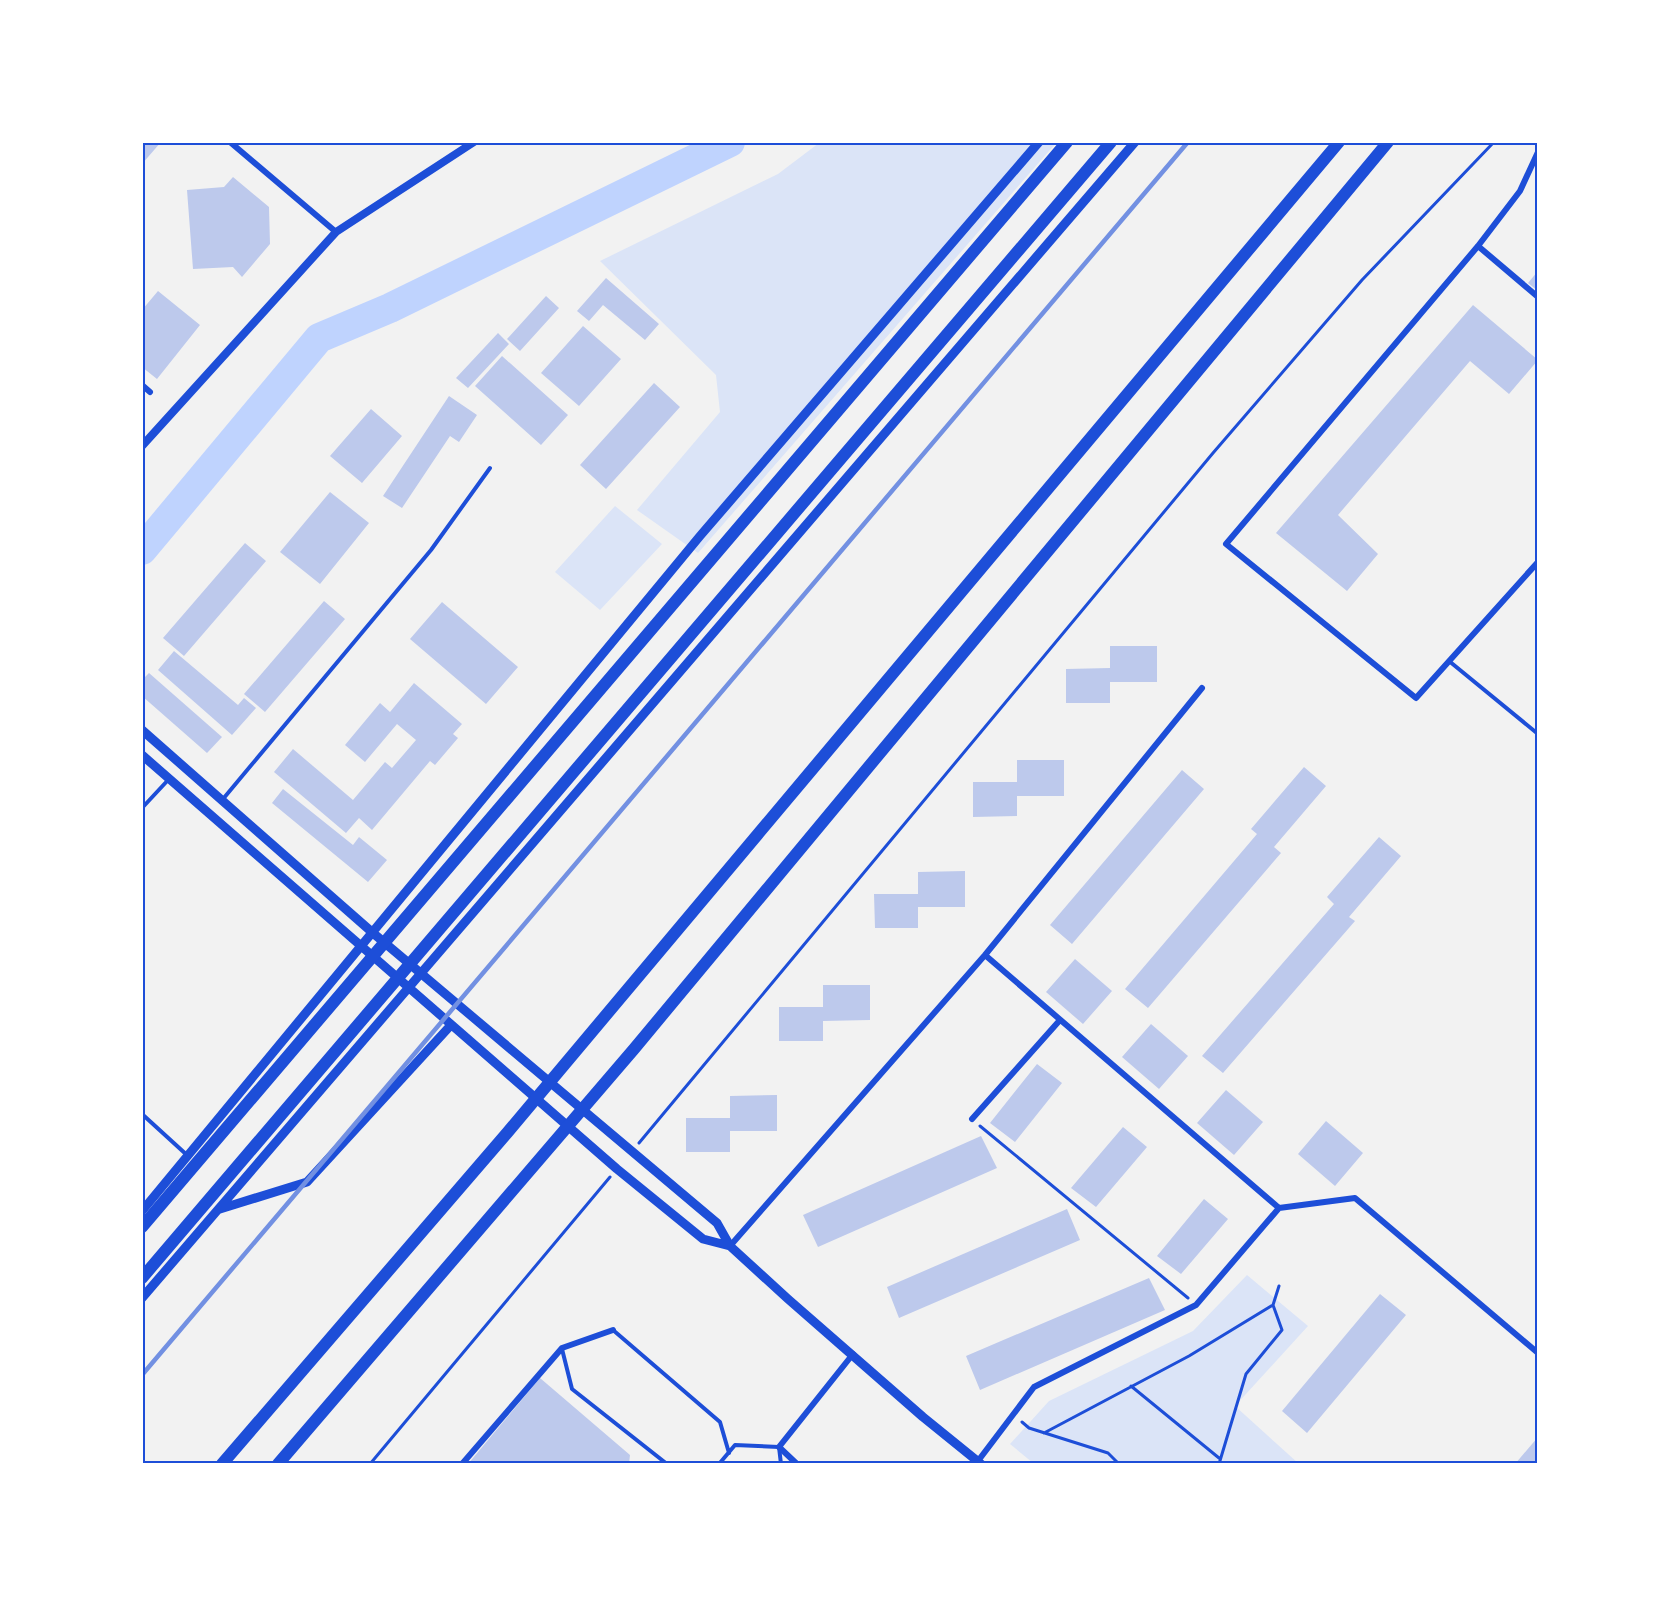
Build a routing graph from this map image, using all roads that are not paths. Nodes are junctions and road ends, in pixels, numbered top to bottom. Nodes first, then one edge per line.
1 (230, 142) edge
2 (474, 142) edge
3 (1039, 142) edge
4 (1067, 142) edge
5 (1111, 142) edge
6 (1135, 142) edge
7 (1339, 142) edge
8 (1388, 142) edge
9 (1538, 152) edge
10 (336, 232) junction
11 (1478, 246) junction
12 (1538, 297) edge
13 (142, 385) edge
14 (150, 392) dead end
15 (142, 446) edge
16 (490, 468) dead end
17 (1538, 562) edge
18 (1449, 661) junction
19 (1202, 688) dead end
20 (142, 730) edge
21 (1538, 734) edge
22 (142, 755) edge
23 (170, 778) junction
24 (222, 800) junction
25 (142, 808) edge
26 (374, 933) junction
27 (362, 946) junction
28 (985, 955) junction
29 (421, 973) junction
30 (408, 988) junction
31 (1060, 1020) junction
32 (451, 1025) junction
33 (142, 1114) edge
34 (972, 1119) road end
35 (188, 1156) junction
36 (1279, 1208) junction
37 (219, 1210) junction
38 (142, 1211) edge
39 (142, 1227) edge
40 (730, 1246) junction
41 (142, 1278) edge
42 (142, 1298) edge
43 (614, 1330) joint
44 (562, 1348) junction
45 (1538, 1353) edge
46 (853, 1354) junction
47 (779, 1447) junction
48 (729, 1453) junction
49 (979, 1462) edge
50 (222, 1464) edge
51 (278, 1464) edge
52 (462, 1464) edge
53 (667, 1464) edge
54 (719, 1464) edge
55 (781, 1464) edge
56 (798, 1464) edge

1 - 10 street
2 - 10 street
3 - 26 main road
4 - 39 highway
5 - 41 highway
6 - 29 main road
7 - 50 highway
8 - 51 highway
9 - 11 street
10 - 15 street
11 - 12 street
11 - 18 street
13 - 14 street
16 - 24 lane
17 - 18 street
18 - 21 lane
19 - 28 street
20 - 24 main road
22 - 23 main road
23 - 25 lane
23 - 27 main road
24 - 26 main road
26 - 27 main road
26 - 29 main road
27 - 30 main road
27 - 35 main road
28 - 31 street
28 - 40 street
29 - 30 main road
29 - 40 main road
30 - 32 main road
30 - 37 main road
31 - 34 street
31 - 36 street
32 - 37 main road
32 - 40 main road
33 - 35 lane
35 - 38 main road
36 - 45 street
36 - 49 street
37 - 42 main road
40 - 46 main road
43 - 44 street
43 - 48 lane
44 - 52 street
44 - 53 lane
46 - 47 street
46 - 49 main road
47 - 48 lane
47 - 55 lane
47 - 56 street
48 - 54 lane

